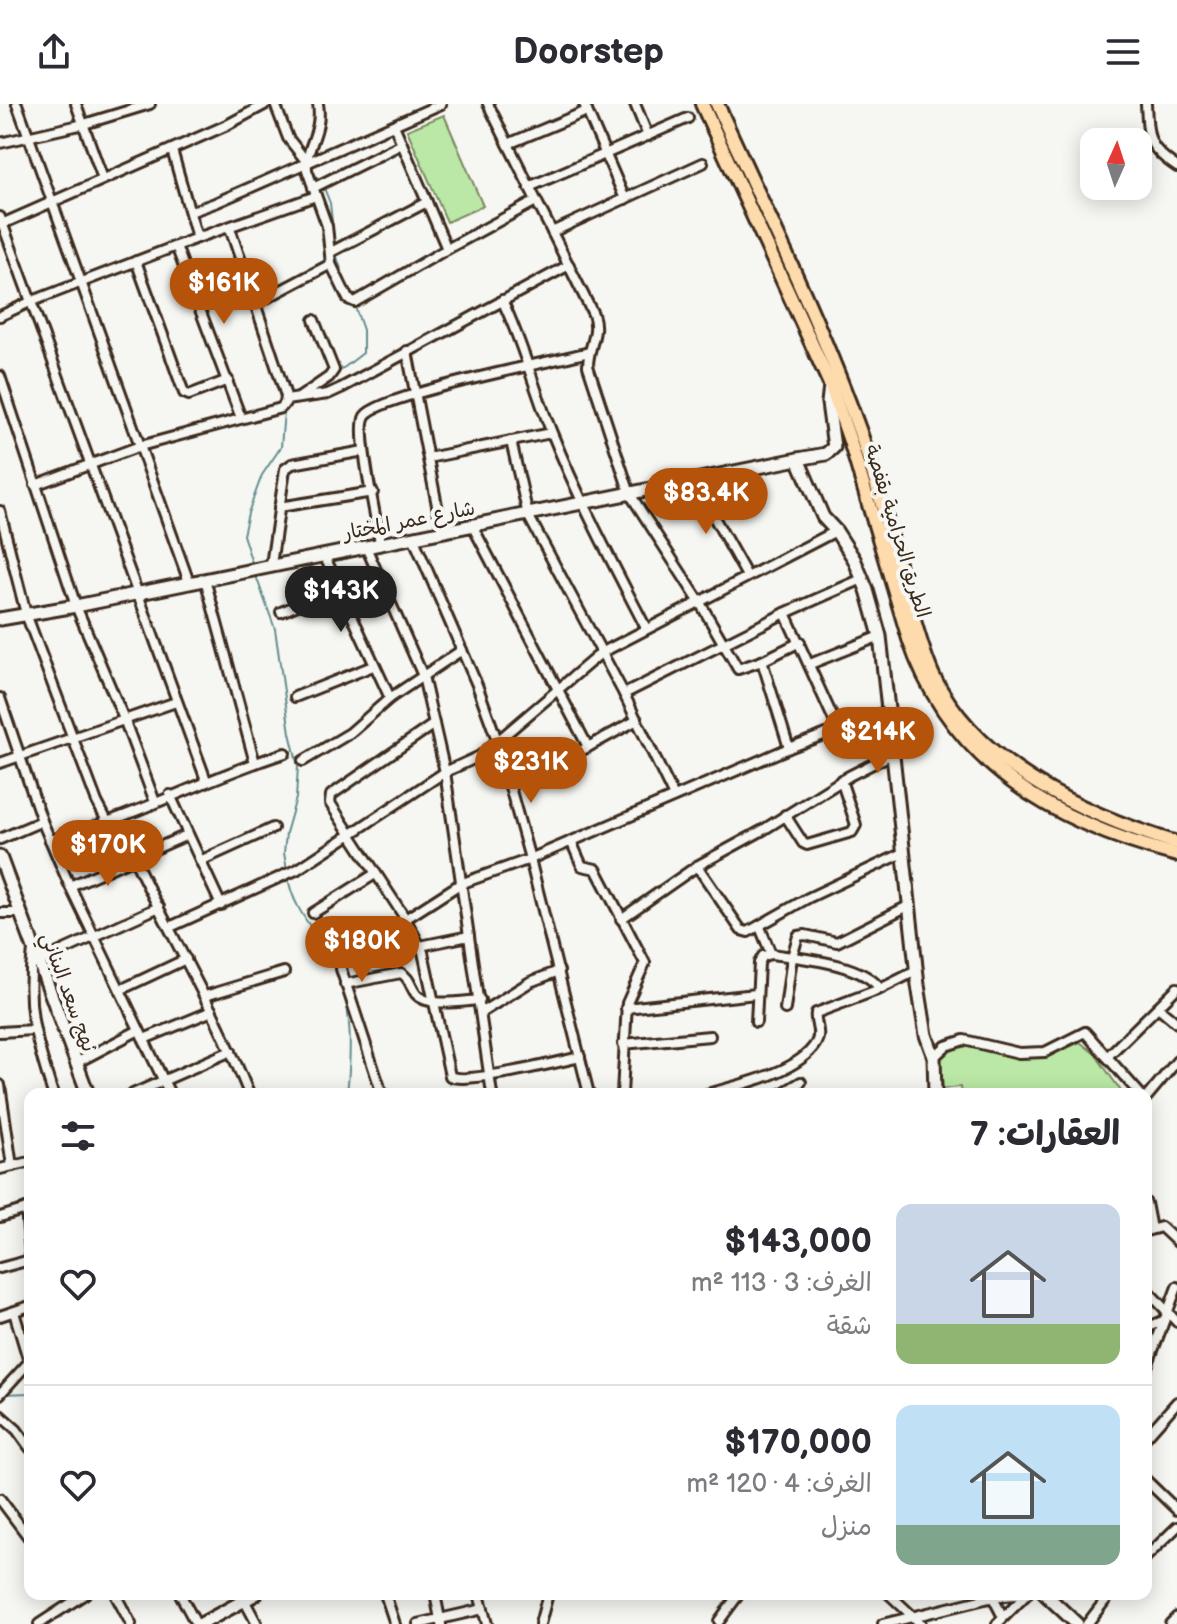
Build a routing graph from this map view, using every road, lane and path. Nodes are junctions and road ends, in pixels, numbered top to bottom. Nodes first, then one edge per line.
1 (17, 104) edge
2 (76, 104) edge
3 (150, 104) edge
4 (266, 104) edge
5 (275, 104) edge
6 (319, 104) edge
7 (488, 104) edge
8 (635, 104) edge
9 (702, 104) edge
10 (717, 104) edge
11 (1146, 104) edge
12 (436, 105) edge
13 (585, 108) edge
14 (688, 118) dead end
15 (84, 124) junction
16 (394, 125) junction
17 (648, 136) junction
18 (29, 137) junction
19 (0, 143) edge
20 (402, 144) junction
21 (508, 144) junction
22 (172, 150) junction
23 (604, 154) junction
24 (306, 162) junction
25 (703, 163) dead end
26 (1177, 167) edge
27 (103, 179) junction
28 (529, 187) junction
29 (315, 192) junction
30 (625, 199) junction
31 (536, 201) junction
32 (53, 202) junction
33 (427, 202) junction
34 (190, 212) junction
35 (1, 221) edge
36 (230, 228) junction
37 (552, 232) junction
38 (197, 238) junction
39 (176, 246) junction
40 (447, 249) junction
41 (331, 252) junction
42 (136, 261) junction
43 (331, 264) junction
44 (569, 265) junction
45 (82, 283) junction
46 (502, 300) junction
47 (30, 302) junction
48 (257, 303) junction
49 (0, 316) edge
50 (314, 320) dead end
51 (407, 351) junction
52 (589, 352) junction
53 (529, 367) junction
54 (0, 376) edge
55 (228, 380) junction
56 (830, 384) junction
57 (417, 393) junction
58 (299, 397) junction
59 (286, 400) junction
60 (241, 418) junction
61 (551, 433) junction
62 (511, 441) junction
63 (140, 446) junction
64 (364, 451) junction
65 (428, 458) junction
66 (798, 459) junction
67 (90, 464) junction
68 (693, 480) junction
69 (35, 485) junction
70 (373, 492) junction
71 (630, 494) junction
72 (582, 503) junction
73 (279, 507) junction
74 (0, 511) edge
75 (528, 515) junction
76 (472, 525) junction
77 (442, 531) junction
78 (836, 531) junction
79 (413, 537) junction
80 (380, 543) junction
81 (366, 547) junction
82 (324, 555) junction
83 (259, 568) junction
84 (747, 576) junction
85 (205, 579) junction
86 (862, 579) junction
87 (189, 582) junction
88 (338, 588) junction
89 (135, 593) junction
90 (699, 601) junction
91 (76, 606) junction
92 (281, 612) dead end
93 (785, 613) junction
94 (26, 614) junction
95 (0, 619) edge
96 (646, 628) junction
97 (880, 636) junction
98 (800, 642) junction
99 (723, 644) junction
100 (462, 650) junction
101 (601, 653) junction
102 (762, 661) junction
103 (810, 664) junction
104 (373, 666) junction
105 (423, 676) junction
106 (557, 689) junction
107 (624, 694) junction
108 (295, 697) dead end
109 (0, 698) edge
110 (390, 698) junction
111 (176, 702) junction
112 (890, 710) junction
113 (124, 719) junction
114 (637, 720) junction
115 (434, 724) junction
116 (838, 729) junction
117 (74, 739) junction
118 (497, 740) junction
119 (588, 747) junction
120 (789, 748) junction
121 (285, 753) dead end
122 (894, 753) junction
123 (21, 755) junction
124 (303, 761) dead end
125 (0, 763) edge
126 (255, 763) junction
127 (548, 769) dead end
128 (445, 772) junction
129 (206, 780) junction
130 (841, 780) junction
131 (170, 795) junction
132 (674, 797) junction
133 (155, 802) junction
134 (785, 815) junction
135 (42, 821) junction
136 (112, 821) junction
137 (273, 828) dead end
138 (187, 835) junction
139 (349, 835) junction
140 (0, 839) edge
141 (50, 840) junction
142 (571, 841) junction
143 (1177, 843) edge
144 (903, 853) junction
145 (1177, 855) edge
146 (0, 857) edge
147 (530, 859) junction
148 (134, 860) junction
149 (200, 861) junction
150 (697, 866) junction
151 (375, 874) junction
152 (460, 884) junction
153 (70, 886) junction
154 (221, 905) junction
155 (910, 905) junction
156 (159, 907) junction
157 (0, 913) edge
158 (22, 913) junction
159 (313, 913) dead end
160 (405, 918) junction
161 (621, 919) junction
162 (170, 927) junction
163 (760, 927) junction
164 (469, 936) junction
165 (94, 937) junction
166 (420, 946) junction
167 (33, 947) junction
168 (771, 954) junction
169 (792, 957) junction
170 (186, 959) junction
171 (38, 962) junction
172 (559, 971) junction
173 (916, 971) junction
174 (284, 972) dead end
175 (345, 984) junction
176 (1177, 988) edge
177 (880, 989) junction
178 (120, 990) junction
179 (756, 994) junction
180 (205, 996) junction
181 (433, 1000) junction
182 (480, 1000) junction
183 (1158, 1007) junction
184 (626, 1008) junction
185 (785, 1009) dead end
186 (212, 1011) junction
187 (482, 1012) junction
188 (756, 1022) dead end
189 (1177, 1023) edge
190 (33, 1030) junction
191 (139, 1030) junction
192 (0, 1032) edge
193 (710, 1036) dead end
194 (144, 1039) junction
195 (623, 1044) junction
196 (231, 1051) junction
197 (580, 1057) junction
198 (934, 1057) junction
199 (1107, 1057) junction
200 (1177, 1061) edge
201 (76, 1063) junction
202 (489, 1076) junction
203 (163, 1080) junction
204 (801, 1082) dead end
205 (0, 1085) edge
206 (51, 1088) edge
207 (86, 1088) edge
208 (146, 1088) edge
209 (167, 1088) edge
210 (246, 1088) edge
211 (380, 1088) edge
212 (491, 1088) edge
213 (588, 1088) edge
214 (622, 1088) edge
215 (740, 1088) edge
216 (791, 1088) edge
217 (935, 1088) edge
218 (1135, 1088) edge
219 (1152, 1091) edge
220 (24, 1163) edge
221 (12, 1166) junction
222 (0, 1169) edge
223 (24, 1209) edge
224 (0, 1217) edge
225 (1152, 1229) edge
226 (1177, 1242) edge
227 (24, 1262) edge
228 (0, 1268) edge
229 (1177, 1287) edge
230 (1152, 1298) edge
231 (24, 1308) edge
232 (14, 1312) junction
233 (0, 1316) edge
234 (1165, 1316) junction
235 (1177, 1322) edge
236 (1152, 1324) edge
237 (24, 1345) edge
238 (1152, 1352) edge
239 (24, 1367) edge
240 (0, 1394) edge
241 (1176, 1404) edge
242 (0, 1415) edge
243 (17, 1430) junction
244 (1152, 1430) edge
245 (24, 1433) edge
246 (24, 1440) edge
247 (1152, 1486) edge
248 (0, 1499) edge
249 (1177, 1510) edge
250 (1177, 1527) edge
251 (24, 1531) edge
252 (1152, 1551) edge
253 (72, 1600) edge
254 (118, 1600) edge
255 (184, 1600) edge
256 (237, 1600) edge
257 (244, 1600) edge
258 (387, 1600) edge
259 (436, 1600) edge
260 (481, 1600) edge
261 (546, 1600) edge
262 (735, 1600) edge
263 (895, 1600) edge
264 (977, 1600) edge
265 (993, 1600) edge
266 (1021, 1600) edge
267 (1051, 1600) edge
268 (1105, 1600) edge
269 (483, 1609) junction
270 (913, 1617) junction
271 (1177, 1617) edge
272 (719, 1621) dead end
273 (1000, 1621) edge
274 (441, 1622) edge
275 (39, 1624) edge
276 (131, 1624) edge
277 (198, 1624) edge
278 (257, 1624) edge
279 (395, 1624) edge
280 (418, 1624) edge
281 (487, 1624) edge
282 (540, 1624) edge
283 (883, 1624) edge
284 (921, 1624) edge
285 (1077, 1624) edge
286 (1087, 1624) edge
287 (1170, 1624) edge

1 - 18 street
2 - 15 street
3 - 15 street
4 - 22 street
5 - 24 street
6 - 24 street
7 - 21 street
8 - 17 street
9 - 56 main road, الطريق الحزامية بقفصة
10 - 143 main road, الطريق الحزامية بقفصة
11 - 26 street
12 - 16 street
13 - 21 street
13 - 23 street
14 - 17 street
15 - 18 street
15 - 27 street
16 - 20 street
16 - 24 street
17 - 23 street
18 - 19 street
18 - 32 street
20 - 29 street
20 - 33 street
21 - 28 street
22 - 27 street
22 - 34 street
23 - 28 street
23 - 30 street
24 - 29 street
24 - 34 street
25 - 30 street
27 - 32 street
28 - 31 street
29 - 36 street
29 - 41 street
30 - 37 street
31 - 37 street
31 - 40 street
32 - 35 street
32 - 45 street
33 - 40 street
33 - 41 street
34 - 38 street
35 - 47 street
36 - 38 street
36 - 48 street
37 - 44 street
38 - 39 street
39 - 42 street
39 - 55 street
40 - 43 street
41 - 43 street
42 - 45 street
42 - 55 street
43 - 48 street
44 - 46 street
44 - 52 street
45 - 47 street
45 - 63 street
46 - 51 street
46 - 53 street
47 - 49 street
47 - 67 street
48 - 59 street
50 - 58 street
51 - 57 street
51 - 58 street
52 - 53 street
52 - 71 street
53 - 57 street
53 - 61 street
54 - 69 street
55 - 60 street
56 - 66 street, شارع عمر المختار
56 - 145 main road, الطريق الحزامية بقفصة
57 - 64 street
57 - 65 street
58 - 59 street
59 - 60 street
60 - 63 street
61 - 62 street
61 - 72 street
62 - 65 street
62 - 75 street
63 - 67 street
63 - 87 street
64 - 70 street
64 - 73 street
65 - 77 street
66 - 68 street, شارع عمر المختار
66 - 78 street
67 - 69 street
67 - 89 street
68 - 71 street, شارع عمر المختار
68 - 84 street
69 - 91 street
70 - 73 street
70 - 80 street
71 - 72 street, شارع عمر المختار
71 - 90 street
72 - 75 street, شارع عمر المختار
72 - 96 street
73 - 83 street
74 - 94 street
75 - 76 street, شارع عمر المختار
75 - 101 street
76 - 77 street, شارع عمر المختار
76 - 106 street
77 - 79 street, شارع عمر المختار
78 - 84 street
78 - 86 street
79 - 80 street, شارع عمر المختار
79 - 100 street
80 - 81 street, شارع عمر المختار
81 - 82 street, شارع عمر المختار
81 - 105 street
82 - 83 street, شارع عمر المختار
82 - 88 street
83 - 85 street, شارع عمر المختار
84 - 90 street
85 - 87 street, شارع عمر المختار
85 - 126 street
86 - 93 street
86 - 97 street
87 - 89 street, شارع عمر المختار
88 - 92 street
88 - 104 street
89 - 91 street, شارع عمر المختار
89 - 111 street
90 - 96 street
90 - 99 street
91 - 94 street, شارع عمر المختار
91 - 113 street
93 - 98 street
93 - 99 street
94 - 95 street, شارع عمر المختار
94 - 117 street
96 - 101 street
97 - 103 street
97 - 112 street
98 - 102 street
98 - 103 street
99 - 102 street
99 - 107 street
100 - 105 street
100 - 118 street
101 - 106 street
101 - 107 street
102 - 120 street
103 - 116 street
104 - 108 street
104 - 110 street
105 - 110 street
105 - 115 street
106 - 118 street
106 - 119 street
107 - 114 street
109 - 123 street
110 - 124 street
111 - 113 street
111 - 129 street
112 - 116 street
112 - 122 street
113 - 117 street
113 - 133 street
114 - 119 street
114 - 132 street
115 - 128 street
115 - 139 street
116 - 120 street
117 - 123 street
117 - 136 street
118 - 128 street
118 - 147 street
119 - 127 street
120 - 132 street
121 - 126 street
122 - 130 street
122 - 144 street
123 - 125 street
123 - 135 street
126 - 129 street
128 - 139 street
128 - 152 street
129 - 131 street
130 - 134 street
130 - 134 street
131 - 133 street
131 - 138 street
132 - 142 street
133 - 136 street
134 - 150 street
135 - 140 street
135 - 141 street
136 - 141 street
136 - 148 street
137 - 149 street
138 - 148 street
138 - 149 street
139 - 151 street
139 - 154 street
141 - 153 street
142 - 147 street
142 - 161 street
144 - 155 street
144 - 163 street
146 - 158 street, نهج سعد البناني
147 - 152 street
147 - 172 street
148 - 153 street
148 - 156 street
149 - 154 street
150 - 161 street
150 - 163 street
151 - 159 street
151 - 160 street
152 - 160 street
152 - 164 street
153 - 165 street
154 - 162 street
155 - 169 street
155 - 173 street
156 - 162 street
156 - 165 street
157 - 158 street
158 - 167 street, نهج سعد البناني
160 - 166 street
160 - 175 street
161 - 184 street
162 - 170 street
163 - 168 street
164 - 166 street
164 - 182 street
165 - 171 street
165 - 178 street
166 - 181 street
167 - 171 street, نهج سعد البناني
167 - 190 street
168 - 169 street
168 - 179 street
169 - 177 street
169 - 185 street
170 - 178 street
170 - 180 street
171 - 201 street, نهج سعد البناني
172 - 187 street
172 - 197 street
173 - 177 street
173 - 198 street
174 - 180 street
175 - 181 street
175 - 211 street
176 - 183 street
177 - 215 street
178 - 191 street
179 - 184 street
179 - 188 street
180 - 186 street
181 - 182 street
181 - 202 street
182 - 187 street
183 - 189 street
183 - 199 street
184 - 195 street
186 - 194 street
186 - 196 street
187 - 202 street
190 - 192 street
190 - 206 street
191 - 194 street
191 - 201 street
193 - 195 street
194 - 203 street
195 - 214 street
196 - 203 street
196 - 210 street
197 - 202 street
197 - 213 street
198 - 199 street
198 - 217 street
199 - 218 street
200 - 219 street
201 - 207 street, نهج سعد البناني
202 - 212 street
203 - 208 street
203 - 209 street
204 - 216 street
205 - 221 street
220 - 221 street
221 - 222 street
223 - 224 street
225 - 226 street
227 - 228 street
229 - 234 street
230 - 234 street
231 - 232 street
232 - 233 street
232 - 237 street
234 - 235 street
234 - 236 street
234 - 238 street
239 - 240 street
241 - 244 street
242 - 243 street
243 - 245 street
243 - 246 street
247 - 249 street
248 - 251 street
250 - 252 street
253 - 275 street
254 - 276 street
255 - 277 street
256 - 277 street
257 - 278 street
258 - 279 street
259 - 274 street
260 - 269 street
261 - 282 street
262 - 272 street
263 - 270 street
264 - 270 street
265 - 273 street
266 - 273 street
267 - 285 street
268 - 286 street
269 - 274 street
269 - 281 street
270 - 283 street
270 - 284 street
271 - 287 street
274 - 280 street

